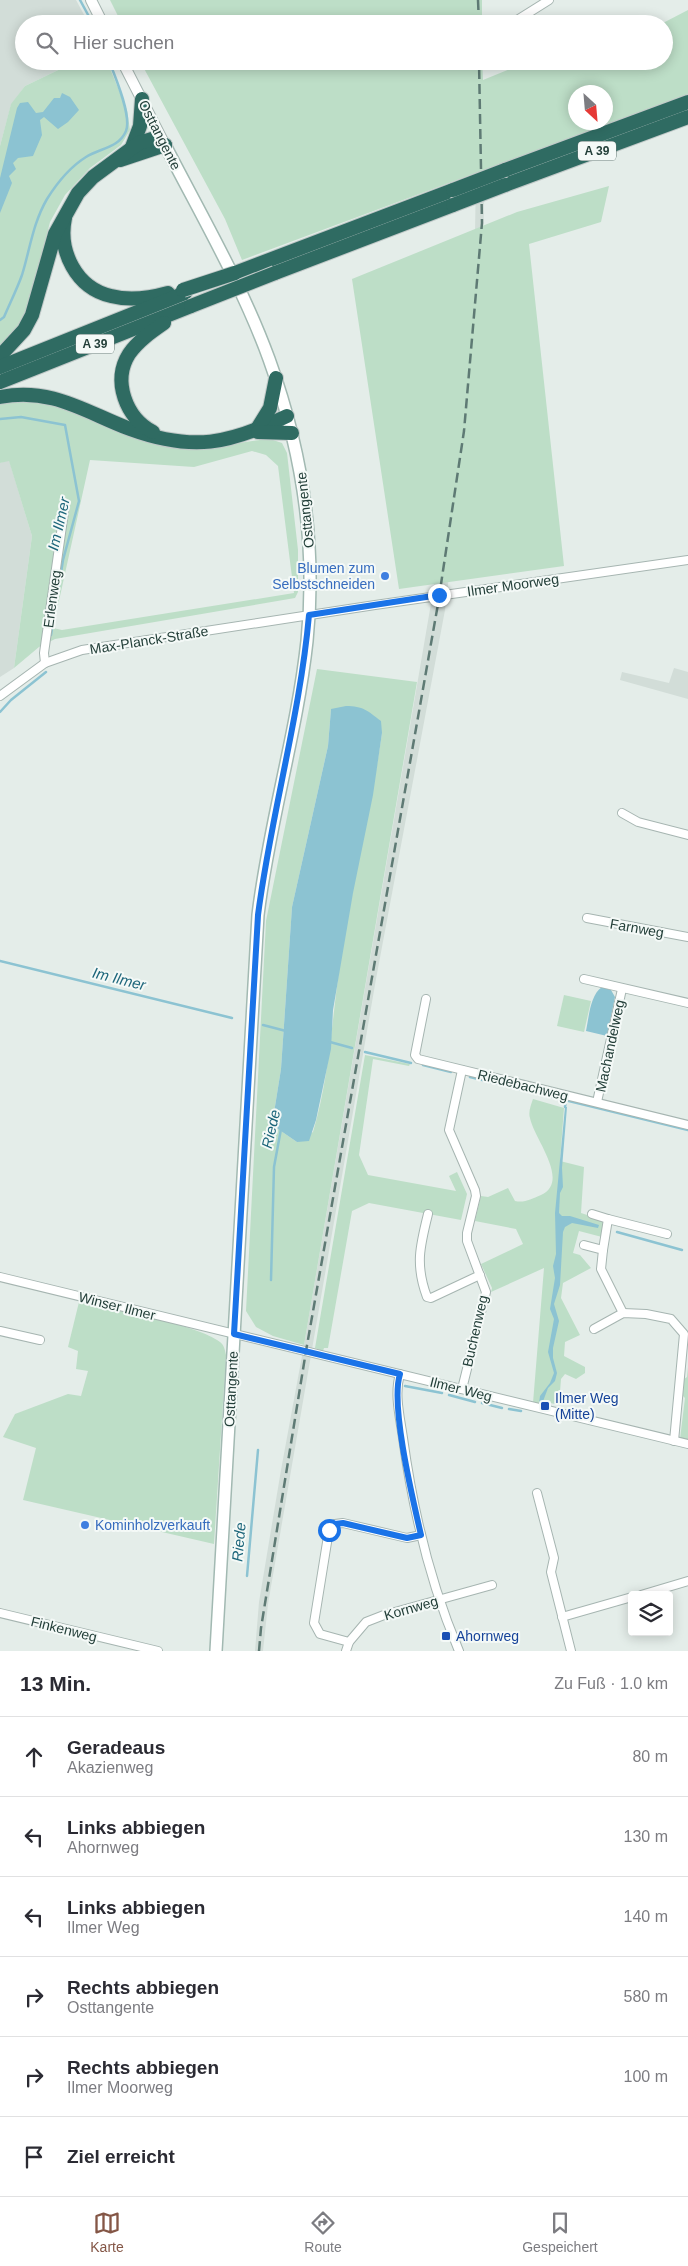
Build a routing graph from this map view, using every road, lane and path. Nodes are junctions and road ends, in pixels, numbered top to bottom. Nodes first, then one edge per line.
1 (91, 0) edge
2 (549, 0) edge
3 (98, 15) edge
4 (525, 15) edge
5 (127, 70) edge
6 (142, 99) junction
7 (688, 102) edge
8 (688, 117) edge
9 (165, 145) junction
10 (132, 147) junction
11 (114, 162) junction
12 (66, 212) junction
13 (186, 296) junction
14 (0, 356) edge
15 (0, 367) edge
16 (276, 378) junction
17 (0, 382) edge
18 (0, 397) edge
19 (287, 416) junction
20 (255, 431) junction
21 (292, 432) junction
22 (175, 440) junction
23 (65, 505) dead end
24 (688, 560) edge
25 (309, 615) junction
26 (45, 663) junction
27 (0, 696) edge
28 (622, 813) dead end
29 (688, 835) edge
30 (586, 918) dead end
31 (688, 937) edge
32 (584, 979) dead end
33 (622, 989) junction
34 (426, 999) dead end
35 (688, 1004) edge
36 (462, 1070) junction
37 (598, 1102) junction
38 (688, 1125) edge
39 (428, 1214) dead end
40 (592, 1214) dead end
41 (608, 1219) junction
42 (667, 1234) dead end
43 (584, 1245) dead end
44 (603, 1250) junction
45 (480, 1275) junction
46 (0, 1276) edge
47 (623, 1313) junction
48 (594, 1329) dead end
49 (0, 1331) edge
50 (234, 1334) junction
51 (686, 1335) edge
52 (40, 1340) dead end
53 (400, 1374) junction
54 (462, 1389) junction
55 (674, 1441) junction
56 (688, 1444) edge
57 (537, 1493) dead end
58 (421, 1535) junction
59 (688, 1581) edge
60 (492, 1585) dead end
61 (654, 1591) edge
62 (628, 1598) edge
63 (439, 1600) junction
64 (0, 1613) edge
65 (562, 1617) junction
66 (349, 1642) junction
67 (158, 1651) edge
68 (216, 1651) edge
69 (346, 1651) edge
70 (459, 1651) edge
71 (571, 1651) edge

1 - 3 street
2 - 4 street
5 - 6 street, Osttangente
6 - 9 street, Osttangente
6 - 10 highway
7 - 13 highway, A 39, bridge
8 - 13 highway, A 39, bridge
9 - 10 highway
9 - 11 highway
9 - 16 main road, Osttangente
10 - 11 highway
11 - 12 highway
12 - 13 highway
12 - 14 highway
13 - 15 highway, A 39
13 - 17 highway, A 39
13 - 22 highway
16 - 19 main road, Osttangente
16 - 20 highway
18 - 22 highway
19 - 20 highway
19 - 21 main road, Osttangente
20 - 21 highway
20 - 22 highway
21 - 25 main road, Osttangente
23 - 26 street, Erlenweg
24 - 25 street, Ilmer Moorweg
25 - 26 street, Max-Planck-Straße
25 - 50 main road, Osttangente
26 - 27 street, Max-Planck-Straße
28 - 29 street
30 - 31 street, Farnweg
32 - 33 street
33 - 35 street
33 - 37 street, Machandelweg
34 - 36 street, Riedebachweg
36 - 37 street, Riedebachweg
36 - 45 street, Buchenweg
37 - 38 street, Riedebachweg
39 - 45 street, Buchenweg
40 - 41 street
41 - 42 street
41 - 44 street
43 - 44 street
44 - 47 street
45 - 54 street, Buchenweg
46 - 50 street, Winser Ilmer
47 - 48 street
47 - 51 street
49 - 52 street
50 - 53 street, Ilmer Weg
50 - 68 main road, Osttangente
51 - 55 street
53 - 54 street, Ilmer Weg
53 - 58 street
54 - 55 street, Ilmer Weg
55 - 56 street, Ilmer Weg
57 - 65 street
58 - 63 street
58 - 66 street
59 - 61 street
60 - 63 street, Kornweg
62 - 65 street
63 - 66 street, Kornweg
63 - 70 street
64 - 67 street, Finkenweg
65 - 71 street
66 - 69 street, Kornweg

